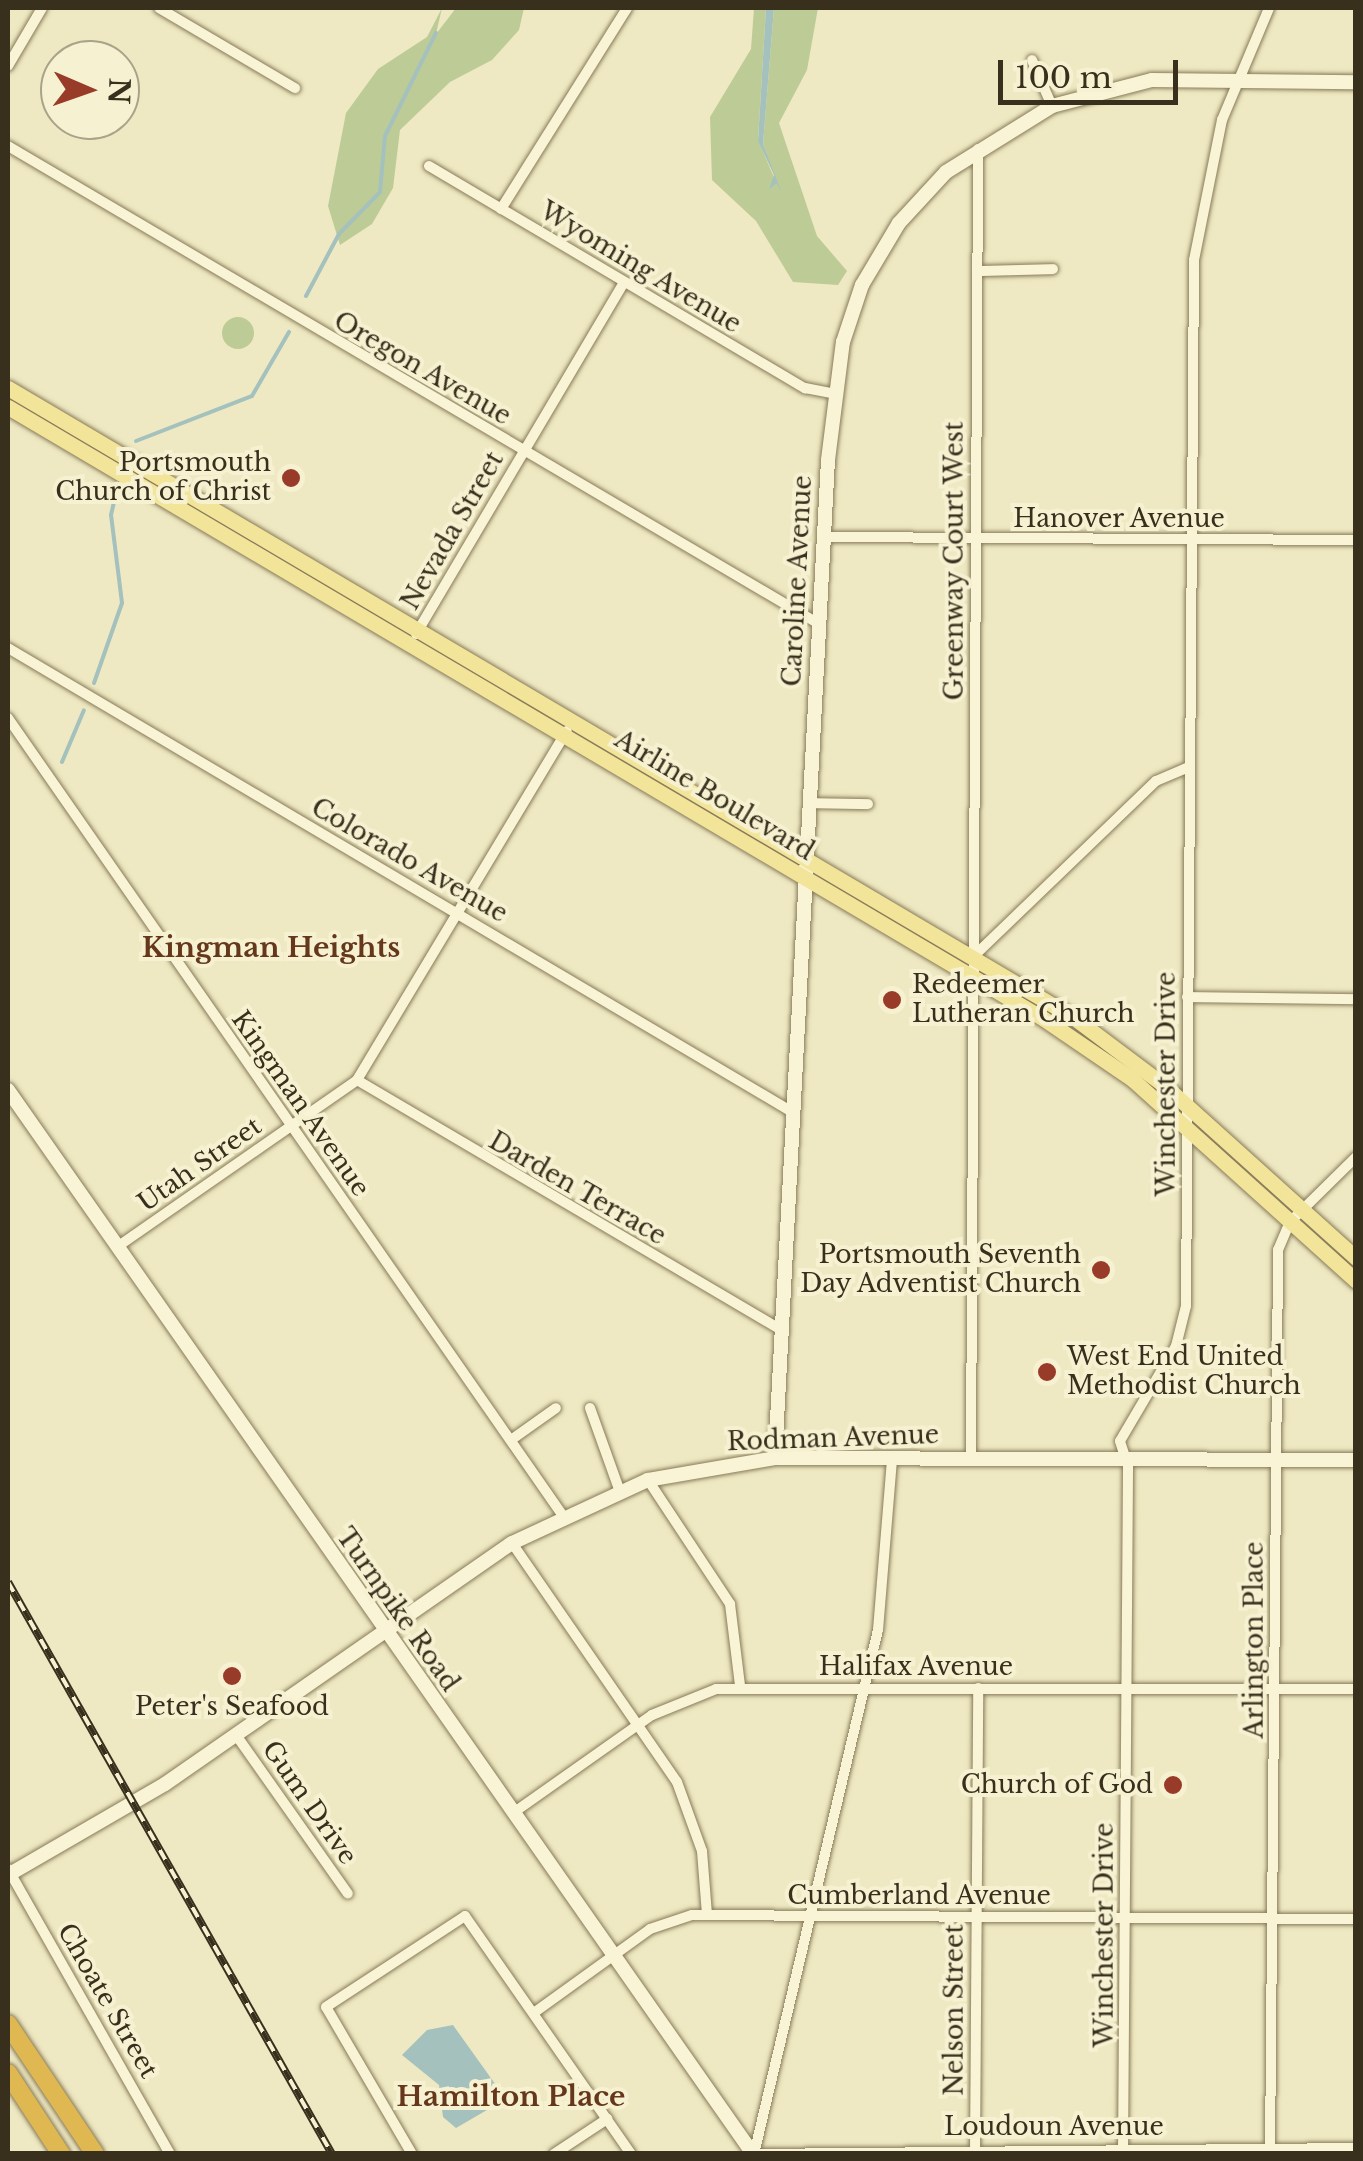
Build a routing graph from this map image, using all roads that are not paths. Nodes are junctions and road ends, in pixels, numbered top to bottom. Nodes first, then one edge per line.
1 (42, 8) edge
2 (159, 8) edge
3 (627, 8) edge
4 (1269, 8) edge
5 (1032, 60) dead end
6 (8, 66) edge
7 (1236, 79) junction
8 (1356, 82) edge
9 (295, 88) dead end
10 (1052, 106) junction
11 (8, 146) edge
12 (978, 146) junction
13 (429, 166) dead end
14 (501, 210) junction
15 (1052, 270) dead end
16 (977, 271) junction
17 (624, 282) junction
18 (8, 388) edge
19 (835, 394) junction
20 (8, 407) edge
21 (65, 422) junction
22 (56, 437) junction
23 (523, 451) junction
24 (823, 537) junction
25 (976, 538) junction
26 (1189, 540) junction
27 (1356, 540) edge
28 (819, 624) junction
29 (414, 638) junction
30 (8, 648) edge
31 (8, 718) edge
32 (568, 729) junction
33 (1189, 767) junction
34 (808, 804) junction
35 (868, 804) dead end
36 (804, 858) junction
37 (803, 877) junction
38 (460, 914) junction
39 (973, 957) junction
40 (973, 976) junction
41 (1187, 997) junction
42 (1356, 999) edge
43 (356, 1080) junction
44 (8, 1090) edge
45 (1186, 1104) junction
46 (789, 1110) junction
47 (290, 1126) junction
48 (1186, 1128) junction
49 (1356, 1156) edge
50 (1302, 1209) junction
51 (1290, 1222) junction
52 (117, 1247) junction
53 (1356, 1258) edge
54 (1356, 1281) edge
55 (779, 1329) junction
56 (556, 1408) dead end
57 (590, 1408) dead end
58 (511, 1440) junction
59 (775, 1458) junction
60 (892, 1458) junction
61 (971, 1458) junction
62 (1126, 1459) junction
63 (1276, 1460) junction
64 (1356, 1460) edge
65 (648, 1480) junction
66 (619, 1489) junction
67 (561, 1513) junction
68 (512, 1543) junction
69 (384, 1631) junction
70 (740, 1686) junction
71 (864, 1687) junction
72 (978, 1688) junction
73 (1126, 1688) junction
74 (1275, 1689) junction
75 (1356, 1689) edge
76 (638, 1725) junction
77 (236, 1735) junction
78 (513, 1813) junction
79 (8, 1872) edge
80 (348, 1894) dead end
81 (708, 1914) junction
82 (811, 1915) junction
83 (976, 1916) junction
84 (1125, 1917) junction
85 (1273, 1919) junction
86 (1356, 1920) edge
87 (613, 1955) junction
88 (535, 2012) junction
89 (8, 2024) edge
90 (8, 2074) edge
91 (608, 2119) junction
92 (1356, 2148) edge
93 (975, 2150) edge
94 (1124, 2150) edge
95 (1270, 2150) edge
96 (61, 2154) edge
97 (95, 2154) edge
98 (170, 2154) edge
99 (412, 2154) edge
100 (554, 2154) edge
101 (631, 2154) edge
102 (754, 2154) edge

1 - 6 street
2 - 9 street
3 - 14 street
4 - 7 street, Winchester Drive
5 - 10 street
7 - 8 street, Caroline Avenue
7 - 10 street, Caroline Avenue
7 - 26 street, Winchester Drive
10 - 12 street, Caroline Avenue
11 - 23 street, Oregon Avenue
12 - 16 street, Greenway Court West
12 - 19 street, Caroline Avenue
13 - 14 street, Wyoming Avenue
14 - 17 street, Wyoming Avenue
15 - 16 street
16 - 25 street, Greenway Court West
17 - 19 street, Wyoming Avenue
17 - 23 street, Nevada Street
18 - 21 main road, Airline Boulevard
19 - 24 street, Caroline Avenue
20 - 22 main road, Airline Boulevard
21 - 22 main road
21 - 29 main road, Airline Boulevard
22 - 29 main road, Airline Boulevard
23 - 28 street, Oregon Avenue
23 - 29 street, Nevada Street
24 - 25 street, Hanover Avenue
24 - 28 street, Caroline Avenue
25 - 26 street, Hanover Avenue
25 - 39 street, Greenway Court West
26 - 27 street, Hanover Avenue
26 - 33 street, Winchester Drive
28 - 34 street, Caroline Avenue
29 - 32 main road, Airline Boulevard
30 - 38 street, Colorado Avenue
31 - 47 street, Kingman Avenue
32 - 36 main road, Airline Boulevard
32 - 37 main road, Airline Boulevard
32 - 38 street, Utah Street
33 - 39 street
33 - 41 street, Winchester Drive
34 - 35 street
34 - 36 street, Caroline Avenue
36 - 37 street, Caroline Avenue
36 - 39 main road, Airline Boulevard
37 - 40 main road, Airline Boulevard
37 - 46 street, Caroline Avenue
38 - 43 street, Utah Street
38 - 46 street, Colorado Avenue
39 - 40 street, Greenway Court West
39 - 45 main road, Airline Boulevard
40 - 48 main road, Airline Boulevard
40 - 61 street, Greenway Court West
41 - 42 street
41 - 45 street, Winchester Drive
43 - 47 street, Utah Street
43 - 55 street, Darden Terrace
44 - 52 street, Turnpike Road
45 - 48 street, Winchester Drive
45 - 50 main road, Airline Boulevard
46 - 55 street, Caroline Avenue
47 - 52 street, Utah Street
47 - 58 street, Kingman Avenue
48 - 51 main road, Airline Boulevard
48 - 62 street, Winchester Drive
49 - 50 street, Arlington Place
50 - 51 street, Arlington Place
50 - 53 main road, Airline Boulevard
51 - 54 main road, Airline Boulevard
51 - 63 street, Arlington Place
52 - 69 street, Turnpike Road
55 - 59 street, Caroline Avenue
56 - 58 street
57 - 66 street
58 - 67 street, Kingman Avenue
59 - 60 street, Rodman Avenue
59 - 65 street, Rodman Avenue
60 - 61 street, Rodman Avenue
60 - 71 street
61 - 62 street, Rodman Avenue
62 - 63 street, Rodman Avenue
62 - 73 street, Winchester Drive
63 - 64 street, Rodman Avenue
63 - 74 street, Arlington Place
65 - 66 street, Rodman Avenue
65 - 70 street
66 - 67 street, Rodman Avenue
67 - 68 street, Rodman Avenue
68 - 69 street, Rodman Avenue
68 - 76 street
69 - 77 street, Rodman Avenue
69 - 78 street, Turnpike Road
70 - 71 street, Halifax Avenue
70 - 76 street, Halifax Avenue
71 - 72 street, Halifax Avenue
71 - 82 street
72 - 73 street, Halifax Avenue
72 - 83 street, Nelson Street
73 - 74 street, Halifax Avenue
73 - 84 street, Winchester Drive
74 - 75 street, Halifax Avenue
74 - 85 street, Arlington Place
76 - 78 street, Halifax Avenue
76 - 81 street
77 - 79 street, Rodman Avenue
77 - 80 street, Gum Drive
78 - 87 street, Turnpike Road
79 - 98 street, Choate Street
81 - 82 street, Cumberland Avenue
81 - 87 street, Cumberland Avenue
82 - 83 street, Cumberland Avenue
82 - 102 street
83 - 84 street, Cumberland Avenue
83 - 93 street, Nelson Street
84 - 85 street, Cumberland Avenue
84 - 94 street, Winchester Drive
85 - 86 street, Cumberland Avenue
85 - 95 street, Arlington Place
87 - 88 street, Cumberland Avenue
87 - 102 street, Turnpike Road
88 - 91 street
88 - 99 street
89 - 97 highway
90 - 96 highway
91 - 100 street
91 - 101 street
92 - 95 street, Loudoun Avenue
93 - 94 street, Loudoun Avenue
93 - 102 street, Loudoun Avenue
94 - 95 street, Loudoun Avenue

